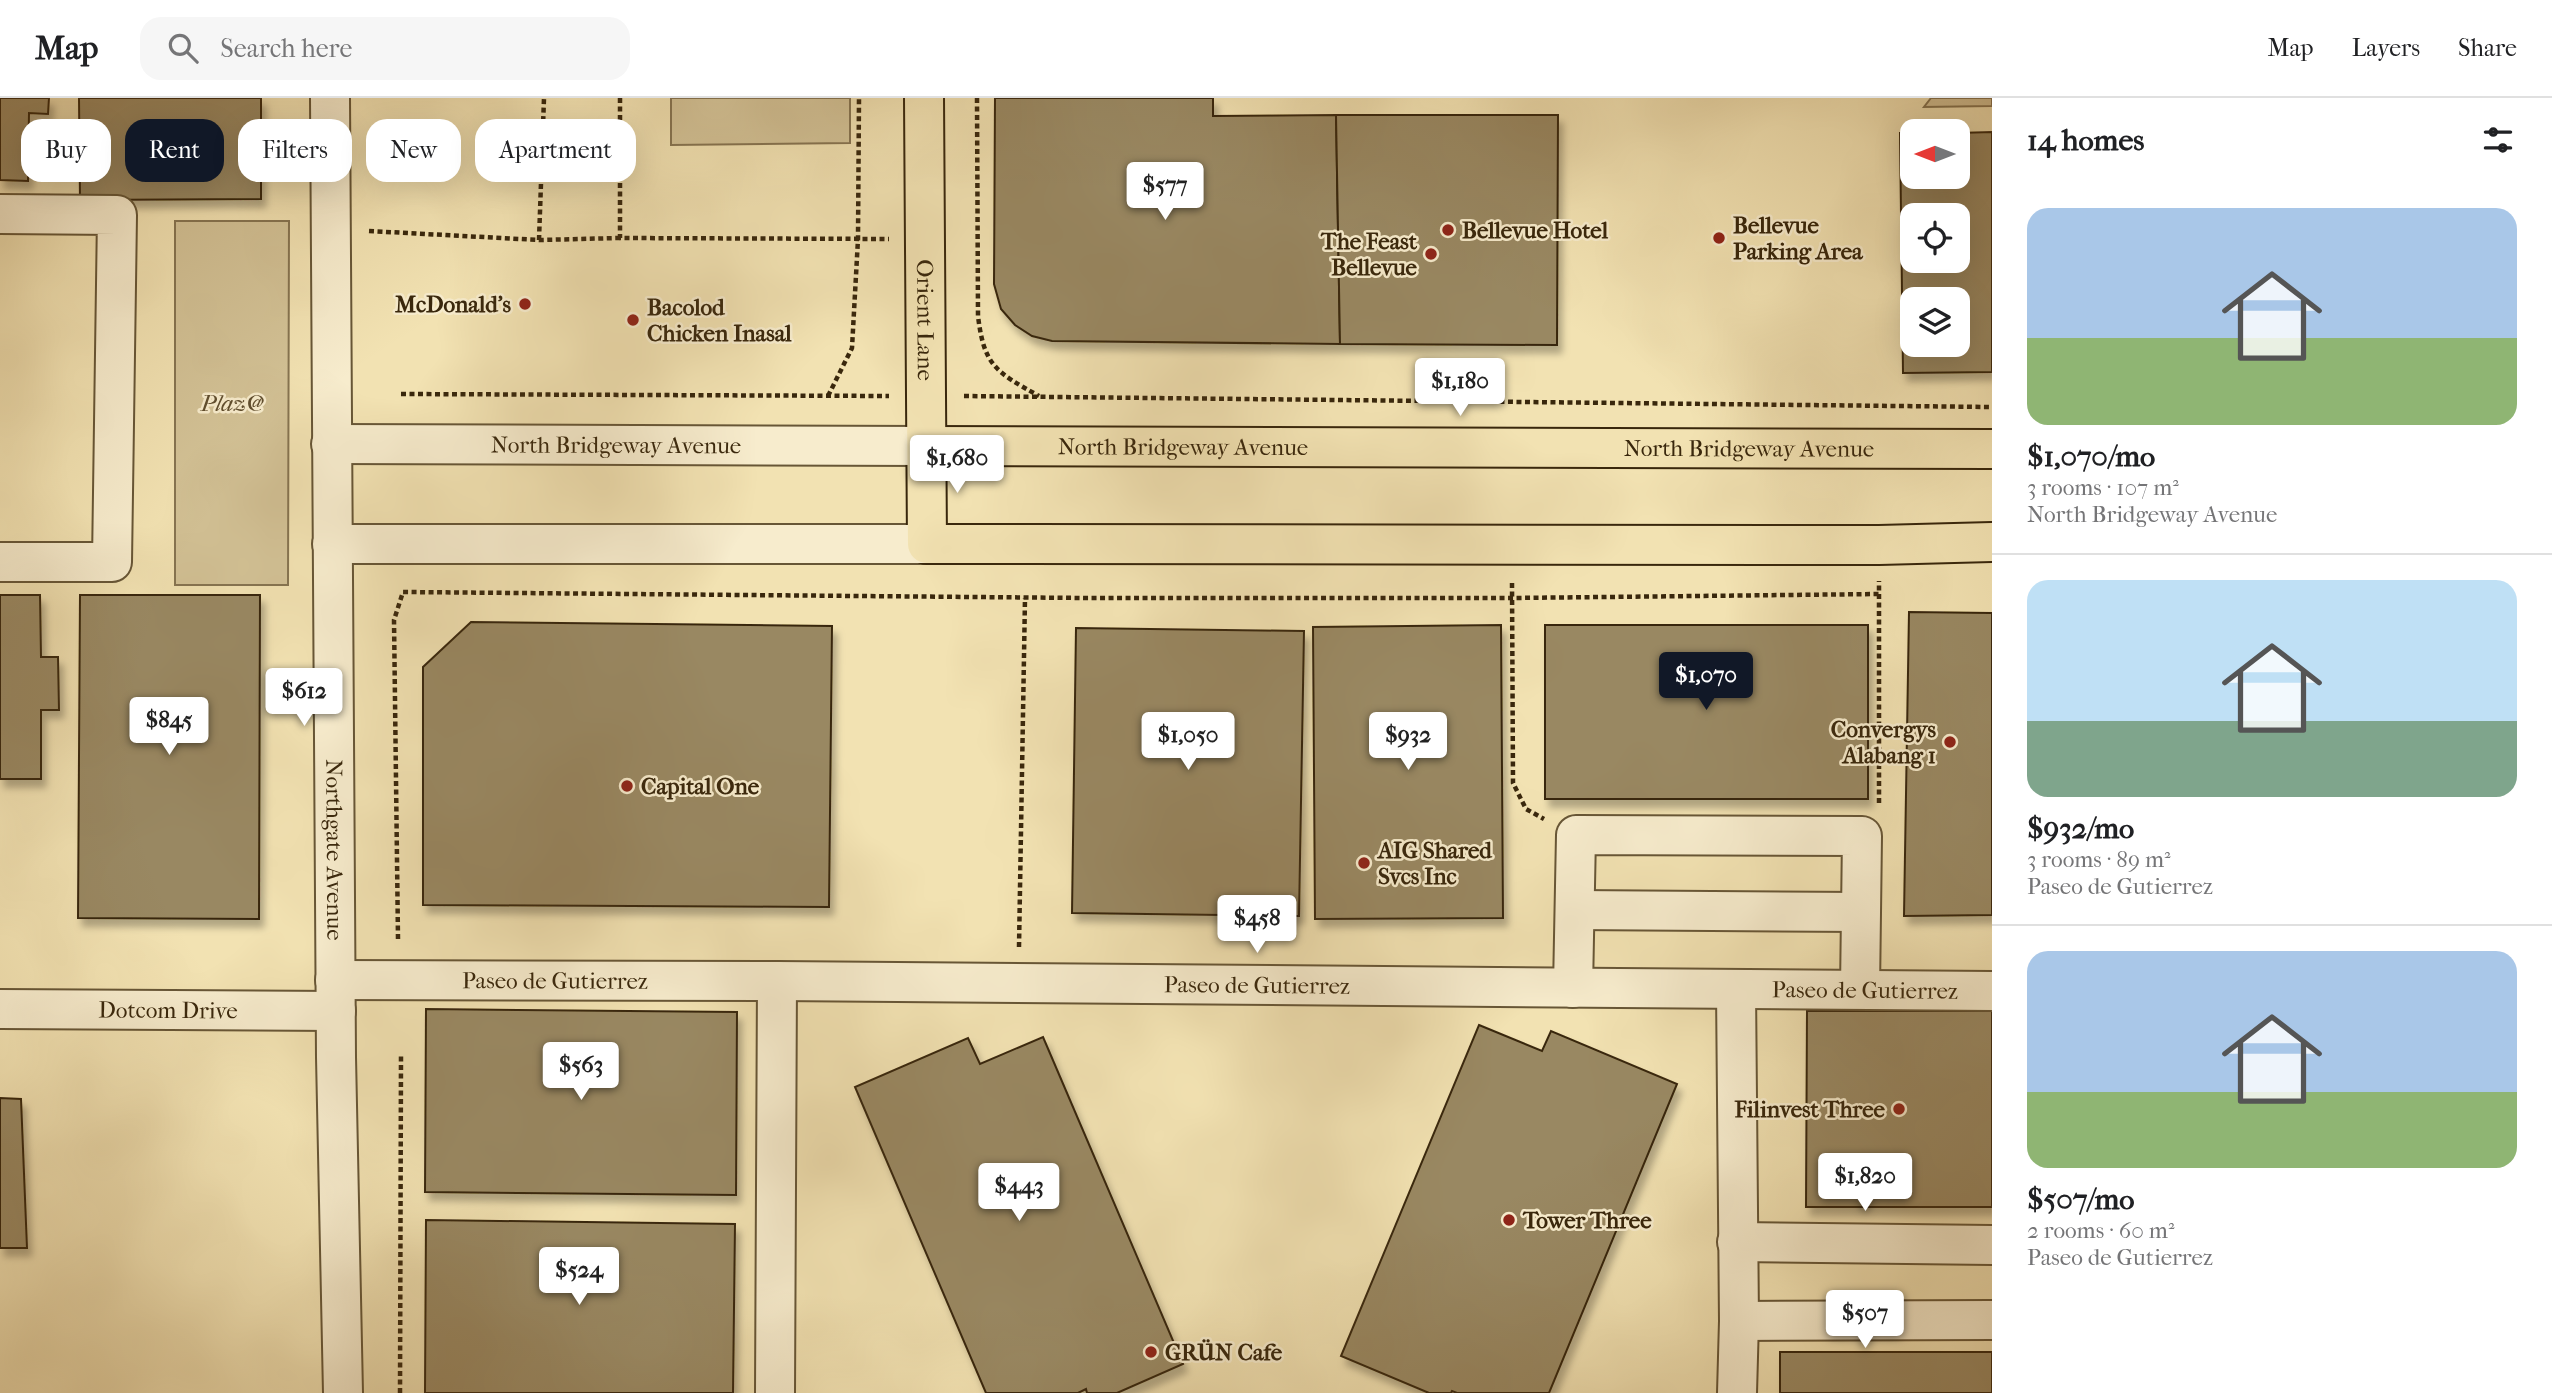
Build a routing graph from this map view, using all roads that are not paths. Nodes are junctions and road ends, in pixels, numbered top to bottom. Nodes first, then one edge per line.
1 (330, 98) edge
2 (924, 98) edge
3 (0, 214) edge
4 (331, 443) junction
5 (927, 446) junction
6 (1992, 449) edge
7 (1992, 542) edge
8 (332, 544) junction
9 (927, 544) junction
10 (0, 562) edge
11 (1576, 911) junction
12 (1860, 912) junction
13 (777, 981) junction
14 (1573, 988) junction
15 (1736, 989) junction
16 (1860, 989) junction
17 (1992, 991) edge
18 (335, 995) junction
19 (0, 1009) edge
20 (1737, 1242) junction
21 (1992, 1245) edge
22 (1992, 1320) edge
23 (1739, 1321) junction
24 (342, 1393) edge
25 (775, 1393) edge
26 (1737, 1393) edge

1 - 4 street, Northgate Avenue
2 - 5 main road, Orient Lane
3 - 10 street
4 - 5 street, North Bridgeway Avenue
4 - 8 street, Northgate Avenue
5 - 6 main road, North Bridgeway Avenue
5 - 9 main road, Orient Lane
7 - 9 main road
8 - 9 street
8 - 18 street, Northgate Avenue
11 - 12 street
11 - 12 street
11 - 14 street
12 - 16 street
13 - 14 street, Paseo de Gutierrez
13 - 18 street, Paseo de Gutierrez
13 - 25 street
14 - 15 street, Paseo de Gutierrez
15 - 16 street, Paseo de Gutierrez
15 - 20 street
16 - 17 street, Paseo de Gutierrez
18 - 19 street, Dotcom Drive
18 - 24 street, Northgate Avenue
20 - 21 street
20 - 23 street
22 - 23 street
23 - 26 street

